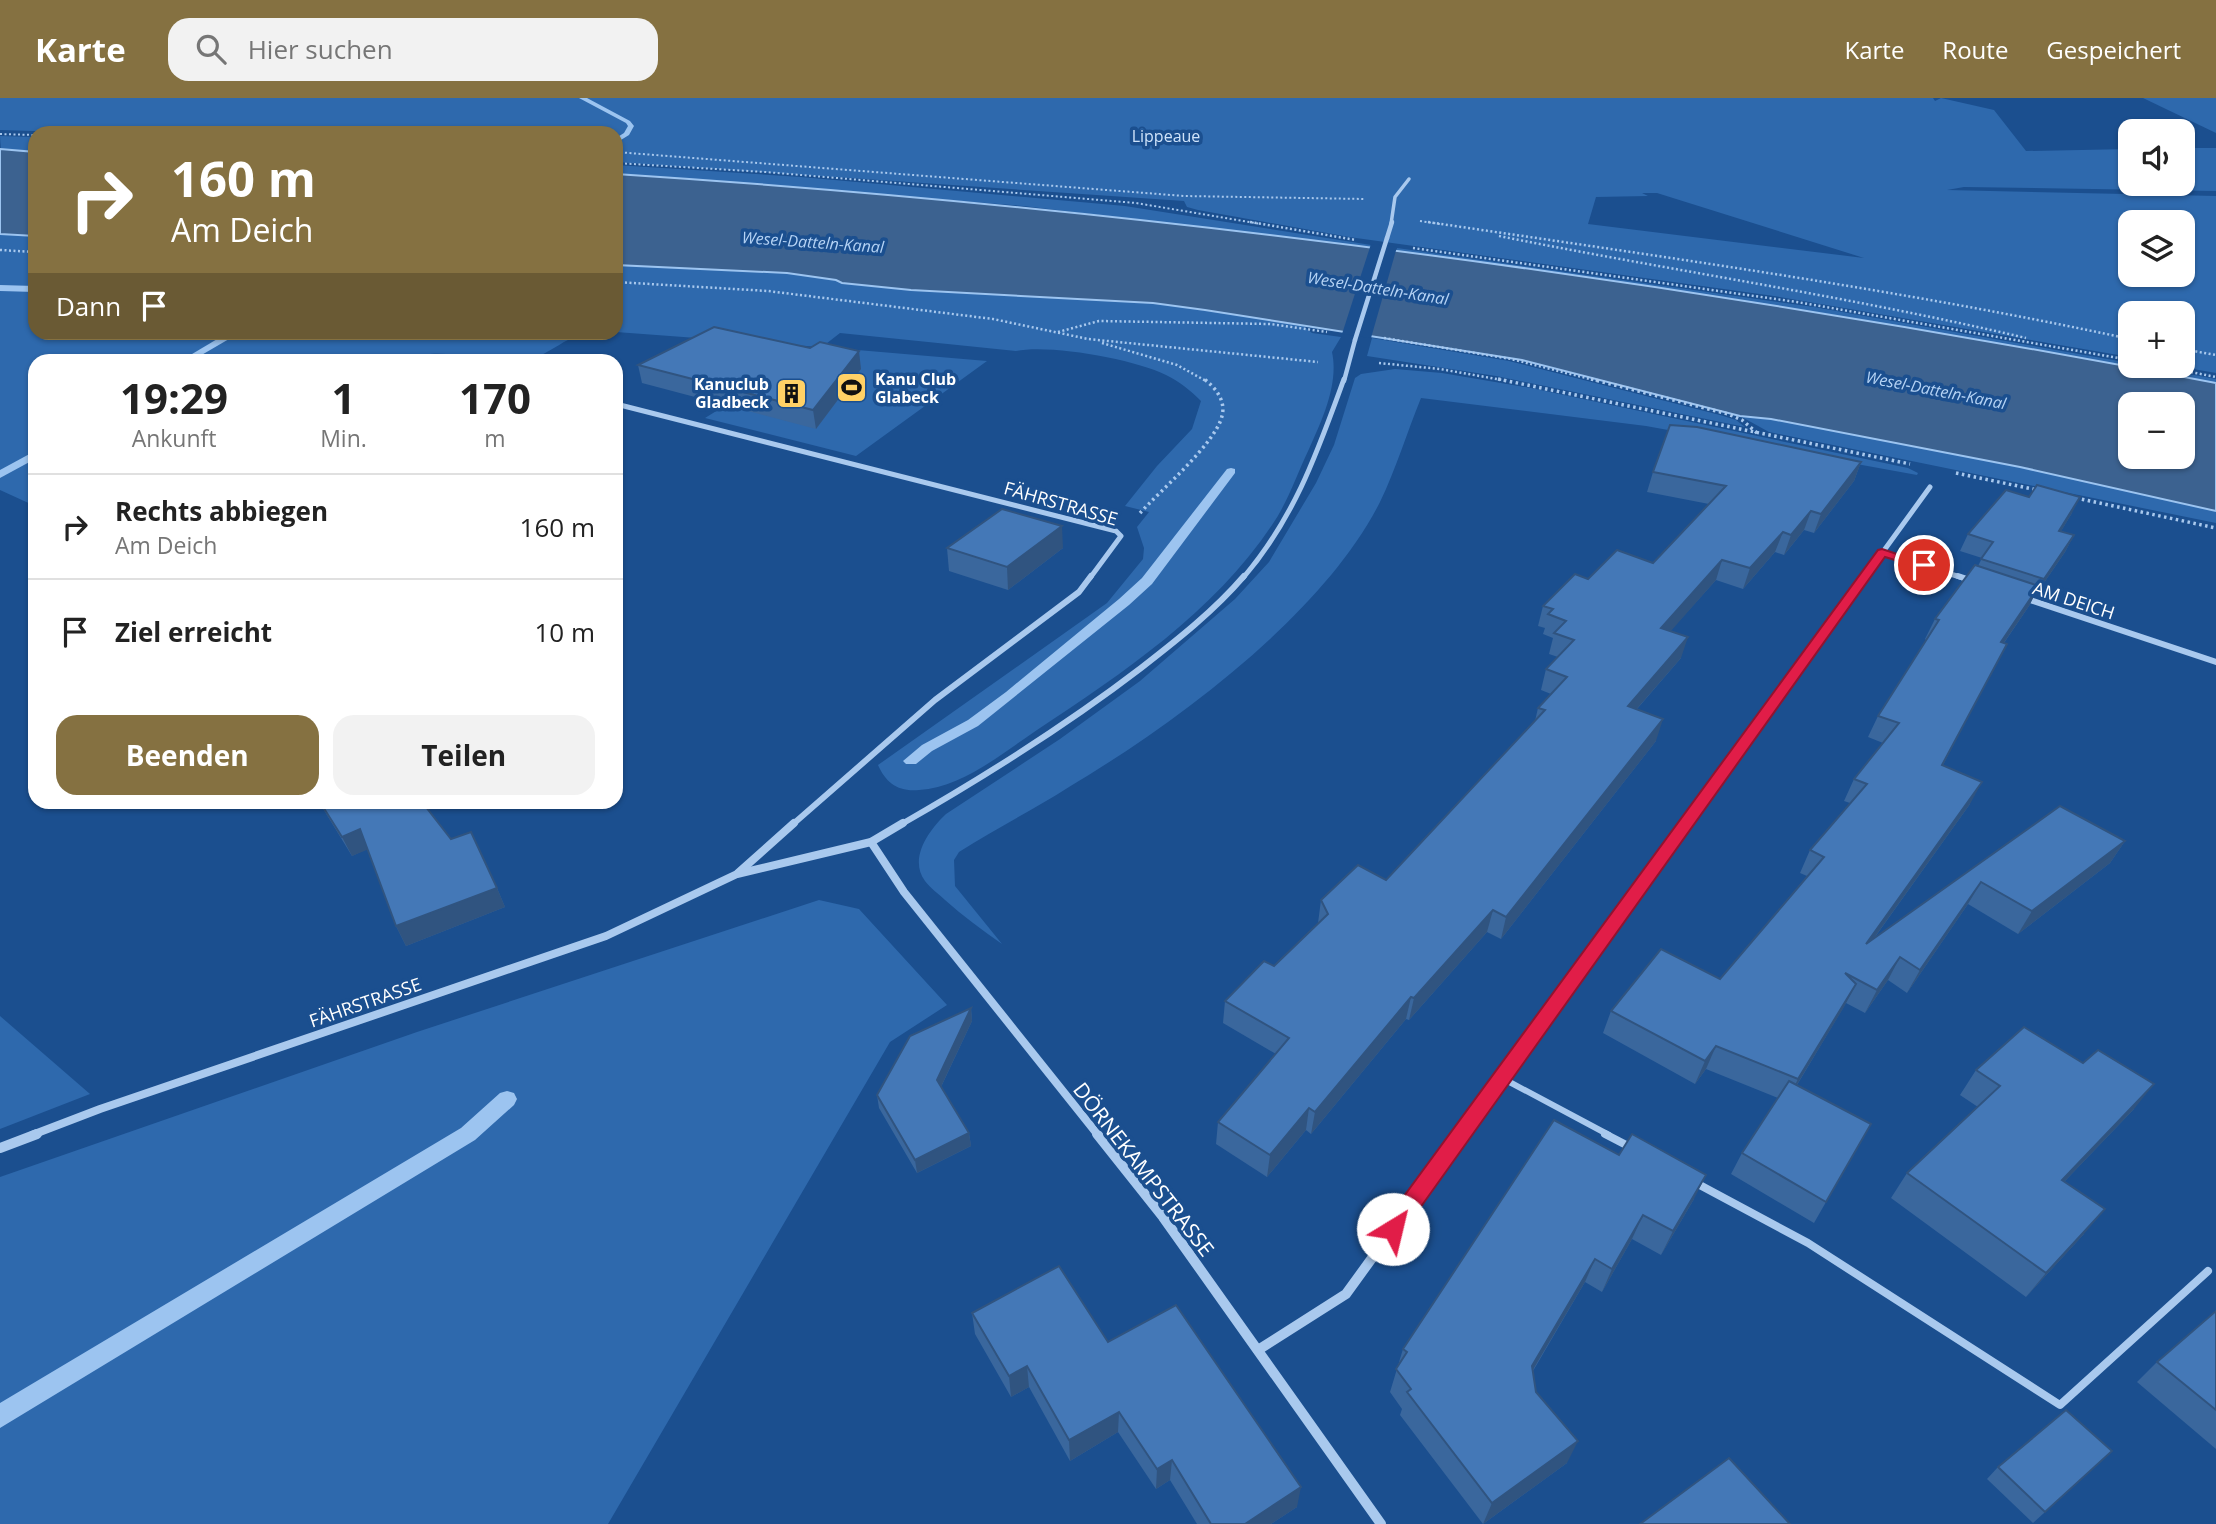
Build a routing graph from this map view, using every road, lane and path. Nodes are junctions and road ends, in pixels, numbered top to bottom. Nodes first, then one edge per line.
1 (0, 134) edge
2 (28, 135) edge
3 (623, 153) edge
4 (623, 163) edge
5 (1409, 179) dead end
6 (1394, 201) junction
7 (1393, 218) junction
8 (1481, 232) junction
9 (1362, 241) dead end
10 (1406, 247) dead end
11 (0, 250) edge
12 (28, 252) edge
13 (623, 282) edge
14 (1057, 332) junction
15 (1339, 333) dead end
16 (2118, 336) edge
17 (1375, 337) dead end
18 (1088, 339) junction
19 (2068, 348) junction
20 (2195, 351) edge
21 (2216, 355) edge
22 (2118, 358) edge
23 (1351, 361) junction
24 (2195, 372) edge
25 (2216, 376) edge
26 (623, 406) edge
27 (1757, 433) junction
28 (1914, 465) dead end
29 (1952, 472) dead end
30 (1930, 487) dead end
31 (2039, 490) edge
32 (2066, 496) edge
33 (2216, 527) edge
34 (1121, 536) junction
35 (1882, 552) junction
36 (1983, 585) edge
37 (2022, 598) edge
38 (2216, 662) edge
39 (870, 842) junction
40 (737, 874) junction
41 (1502, 1078) junction
42 (0, 1148) edge
43 (1637, 1150) edge
44 (1686, 1177) edge
45 (2208, 1270) dead end
46 (1258, 1350) junction
47 (1381, 1524) edge

1 - 2 path
3 - 6 path
4 - 9 path
5 - 6 street
6 - 7 street, FÄHRSTRASSE
7 - 8 path
7 - 23 street, FÄHRSTRASSE, bridge
8 - 16 path
8 - 19 path
10 - 19 path
11 - 12 path
13 - 14 path
14 - 15 path
14 - 18 path
17 - 27 path
18 - 23 path
18 - 34 path
19 - 22 path
20 - 21 path
23 - 27 path
23 - 39 street, FÄHRSTRASSE
24 - 25 path
26 - 34 street, FÄHRSTRASSE
27 - 28 path
29 - 31 path
30 - 35 street
32 - 33 path
34 - 40 street, FÄHRSTRASSE
35 - 36 street
35 - 41 street
37 - 38 street, AM DEICH
39 - 40 street, FÄHRSTRASSE
39 - 46 street, DÖRNEKAMPSTRASSE
40 - 42 street, FÄHRSTRASSE
41 - 43 lane
41 - 46 street
44 - 45 lane
46 - 47 street, DÖRNEKAMPSTRASSE

